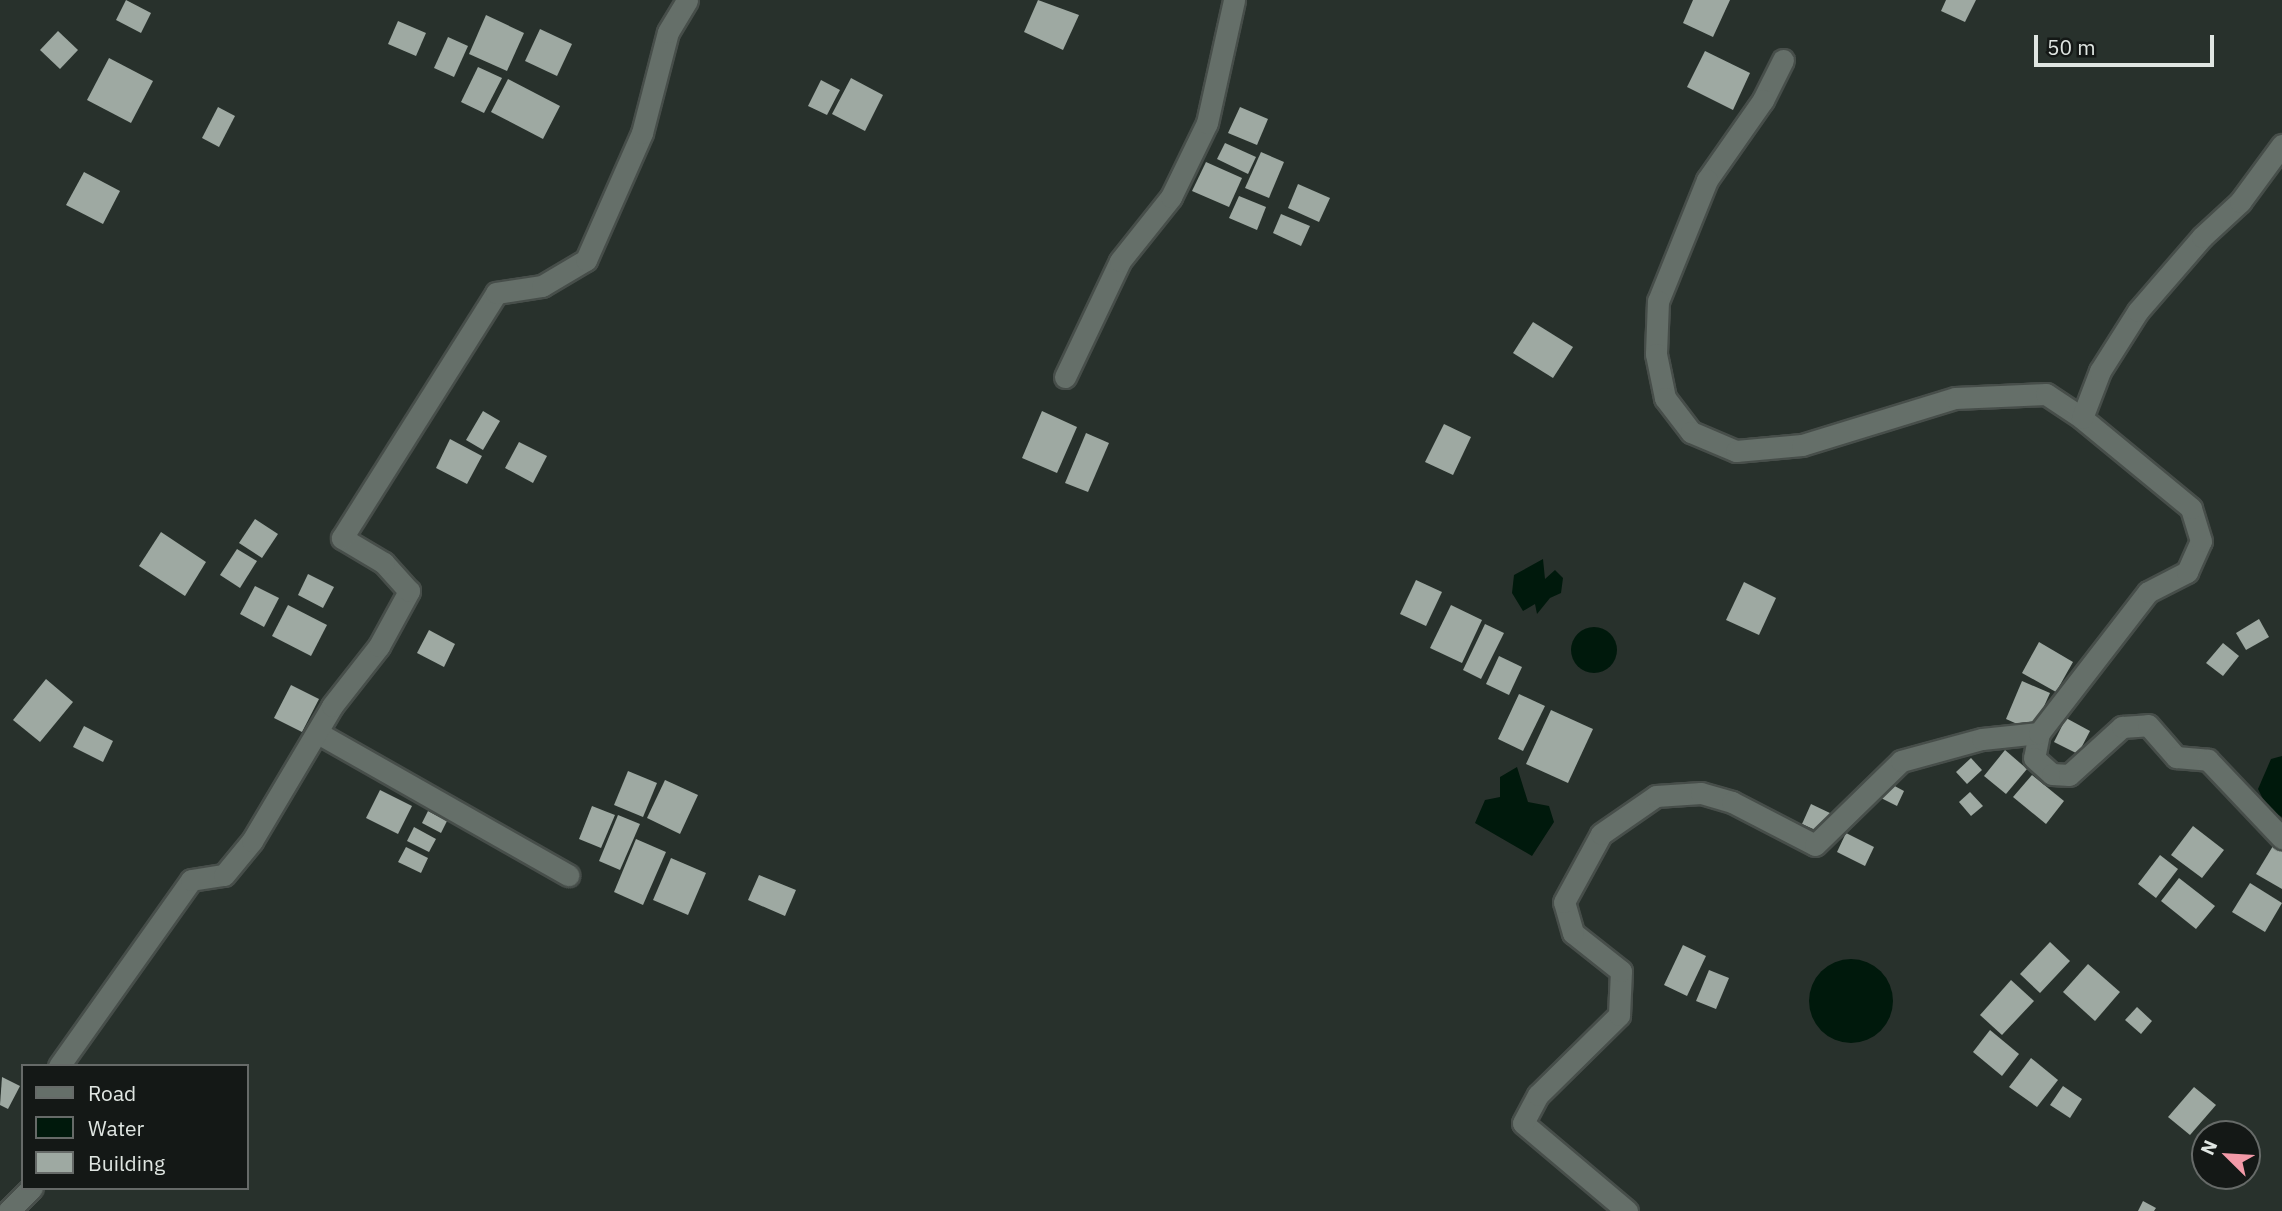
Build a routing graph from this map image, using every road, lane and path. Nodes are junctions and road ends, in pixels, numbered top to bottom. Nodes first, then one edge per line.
1 (687, 0) edge
2 (1234, 0) edge
3 (1783, 60) dead end
4 (2282, 145) edge
5 (1065, 377) dead end
6 (2082, 418) junction
7 (318, 733) junction
8 (2039, 733) junction
9 (2282, 838) edge
10 (568, 874) dead end
11 (60, 1064) edge
12 (30, 1190) edge
13 (8, 1211) edge
14 (1627, 1211) edge

1 - 7 street
2 - 5 street
3 - 6 street
4 - 6 street
6 - 8 street
7 - 10 street
7 - 11 street
8 - 9 street
8 - 14 street
12 - 13 street

